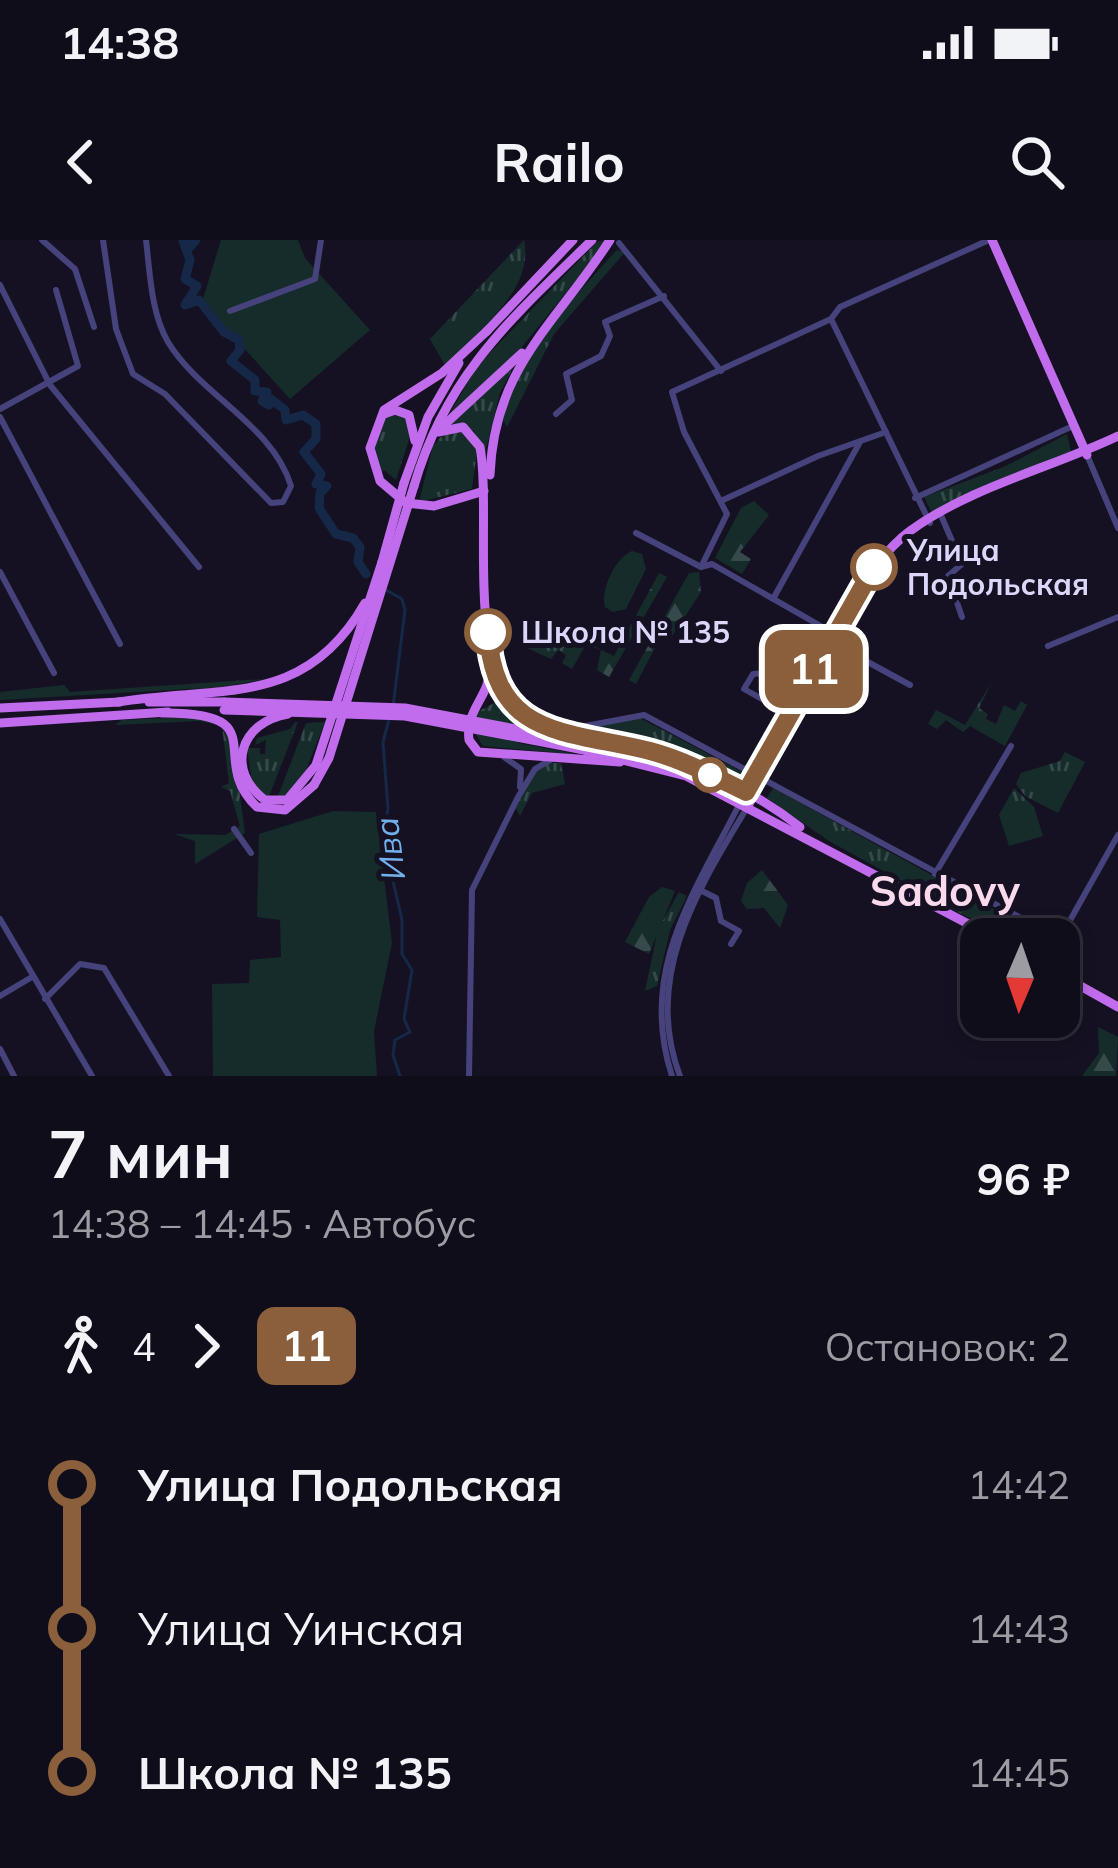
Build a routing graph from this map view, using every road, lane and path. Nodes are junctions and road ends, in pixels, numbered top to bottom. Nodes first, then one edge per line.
1 (42, 240) edge
2 (103, 240) edge
3 (146, 240) edge
4 (321, 240) edge
5 (573, 240) edge
6 (592, 240) edge
7 (991, 240) edge
8 (617, 241) edge
9 (0, 285) edge
10 (56, 290) dead end
11 (664, 296) junction
12 (230, 311) dead end
13 (831, 319) junction
14 (94, 327) dead end
15 (488, 329) junction
16 (528, 348) junction
17 (721, 370) junction
18 (48, 382) junction
19 (0, 413) edge
20 (556, 414) dead end
21 (376, 422) junction
22 (1073, 426) junction
23 (438, 432) junction
24 (886, 432) junction
25 (1118, 440) edge
26 (860, 442) junction
27 (419, 449) junction
28 (1085, 453) junction
29 (409, 484) junction
30 (486, 489) junction
31 (915, 498) junction
32 (723, 500) junction
33 (942, 515) junction
34 (929, 521) junction
35 (1118, 528) edge
36 (636, 533) dead end
37 (199, 567) dead end
38 (701, 567) junction
39 (0, 572) edge
40 (376, 581) junction
41 (773, 598) junction
42 (962, 617) dead end
43 (1118, 617) edge
44 (827, 637) junction
45 (787, 643) dead end
46 (120, 644) dead end
47 (1048, 646) dead end
48 (489, 652) junction
49 (54, 673) dead end
50 (910, 685) dead end
51 (507, 701) junction
52 (118, 702) junction
53 (476, 703) junction
54 (224, 706) junction
55 (0, 708) edge
56 (303, 712) junction
57 (162, 713) junction
58 (788, 714) junction
59 (0, 723) edge
60 (559, 731) junction
61 (579, 745) junction
62 (614, 746) junction
63 (1011, 746) dead end
64 (505, 757) junction
65 (552, 759) junction
66 (650, 763) junction
67 (758, 777) junction
68 (311, 782) junction
69 (518, 797) junction
70 (747, 799) junction
71 (234, 829) dead end
72 (1118, 835) edge
73 (251, 854) dead end
74 (935, 874) junction
75 (698, 889) junction
76 (1019, 918) edge
77 (1071, 918) edge
78 (960, 919) edge
79 (0, 920) edge
80 (731, 944) dead end
81 (32, 977) junction
82 (1080, 986) edge
83 (0, 996) edge
84 (44, 1000) junction
85 (1118, 1007) edge
86 (0, 1049) edge
87 (14, 1076) edge
88 (92, 1076) edge
89 (169, 1076) edge
90 (469, 1076) edge
91 (676, 1076) edge

1 - 14 street
2 - 3 street
4 - 12 street
5 - 15 main road
6 - 27 main road
7 - 13 street
7 - 22 main road
8 - 11 street
8 - 16 main road
9 - 18 street
10 - 18 street
11 - 17 street
11 - 20 street
13 - 17 street
13 - 24 street
15 - 21 main road
15 - 27 main road
16 - 23 main road
16 - 30 main road
17 - 32 street
18 - 19 street
18 - 37 street
19 - 46 street
21 - 27 main road
21 - 30 main road
22 - 28 main road
22 - 31 street
23 - 27 main road
23 - 30 main road
24 - 26 street
24 - 31 street
25 - 28 main road
26 - 32 street
26 - 41 street
27 - 29 main road
28 - 33 main road
28 - 35 street
29 - 40 main road, bridge
29 - 68 main road, bridge
30 - 48 main road
31 - 34 street
32 - 38 street
33 - 34 main road
33 - 42 street
34 - 44 main road
36 - 38 street
38 - 41 street
39 - 49 street
40 - 52 main road
40 - 68 main road, bridge
41 - 44 street
43 - 47 street
44 - 50 street
44 - 58 main road
45 - 58 street
48 - 51 main road
48 - 53 main road
51 - 53 main road
51 - 60 main road
52 - 54 main road
52 - 55 main road
53 - 64 main road
54 - 56 main road, bridge
54 - 57 main road
54 - 61 main road, bridge
56 - 61 main road, bridge
56 - 68 main road, bridge
57 - 59 main road
57 - 68 main road
58 - 67 main road
60 - 62 main road
60 - 67 street
61 - 62 main road
61 - 66 main road
62 - 70 main road
63 - 74 street
64 - 65 main road
64 - 69 street
65 - 66 main road
65 - 69 street
66 - 70 main road
67 - 70 main road
67 - 74 street
69 - 90 street
70 - 75 street
70 - 78 main road
71 - 73 street
72 - 77 street
74 - 76 street
75 - 80 street
75 - 91 street
79 - 81 street
81 - 83 street
81 - 84 street
82 - 85 main road
84 - 88 street
84 - 89 street
86 - 87 street

